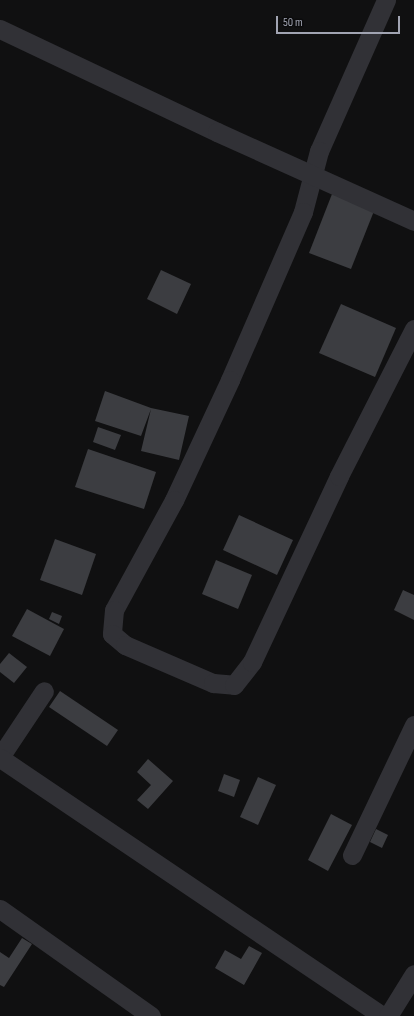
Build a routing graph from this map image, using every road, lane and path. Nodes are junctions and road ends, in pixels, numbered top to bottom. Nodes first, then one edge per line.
1 (386, 0) edge
2 (0, 29) edge
3 (314, 177) junction
4 (414, 221) edge
5 (414, 329) edge
6 (44, 691) dead end
7 (414, 725) edge
8 (0, 757) edge
9 (352, 855) dead end
10 (0, 909) edge
11 (414, 974) edge
12 (151, 1016) edge
13 (382, 1016) edge
14 (388, 1016) edge

1 - 3 street
2 - 3 street
3 - 4 street
3 - 5 street
6 - 8 street
7 - 9 street
8 - 13 street
10 - 12 street
11 - 14 street

